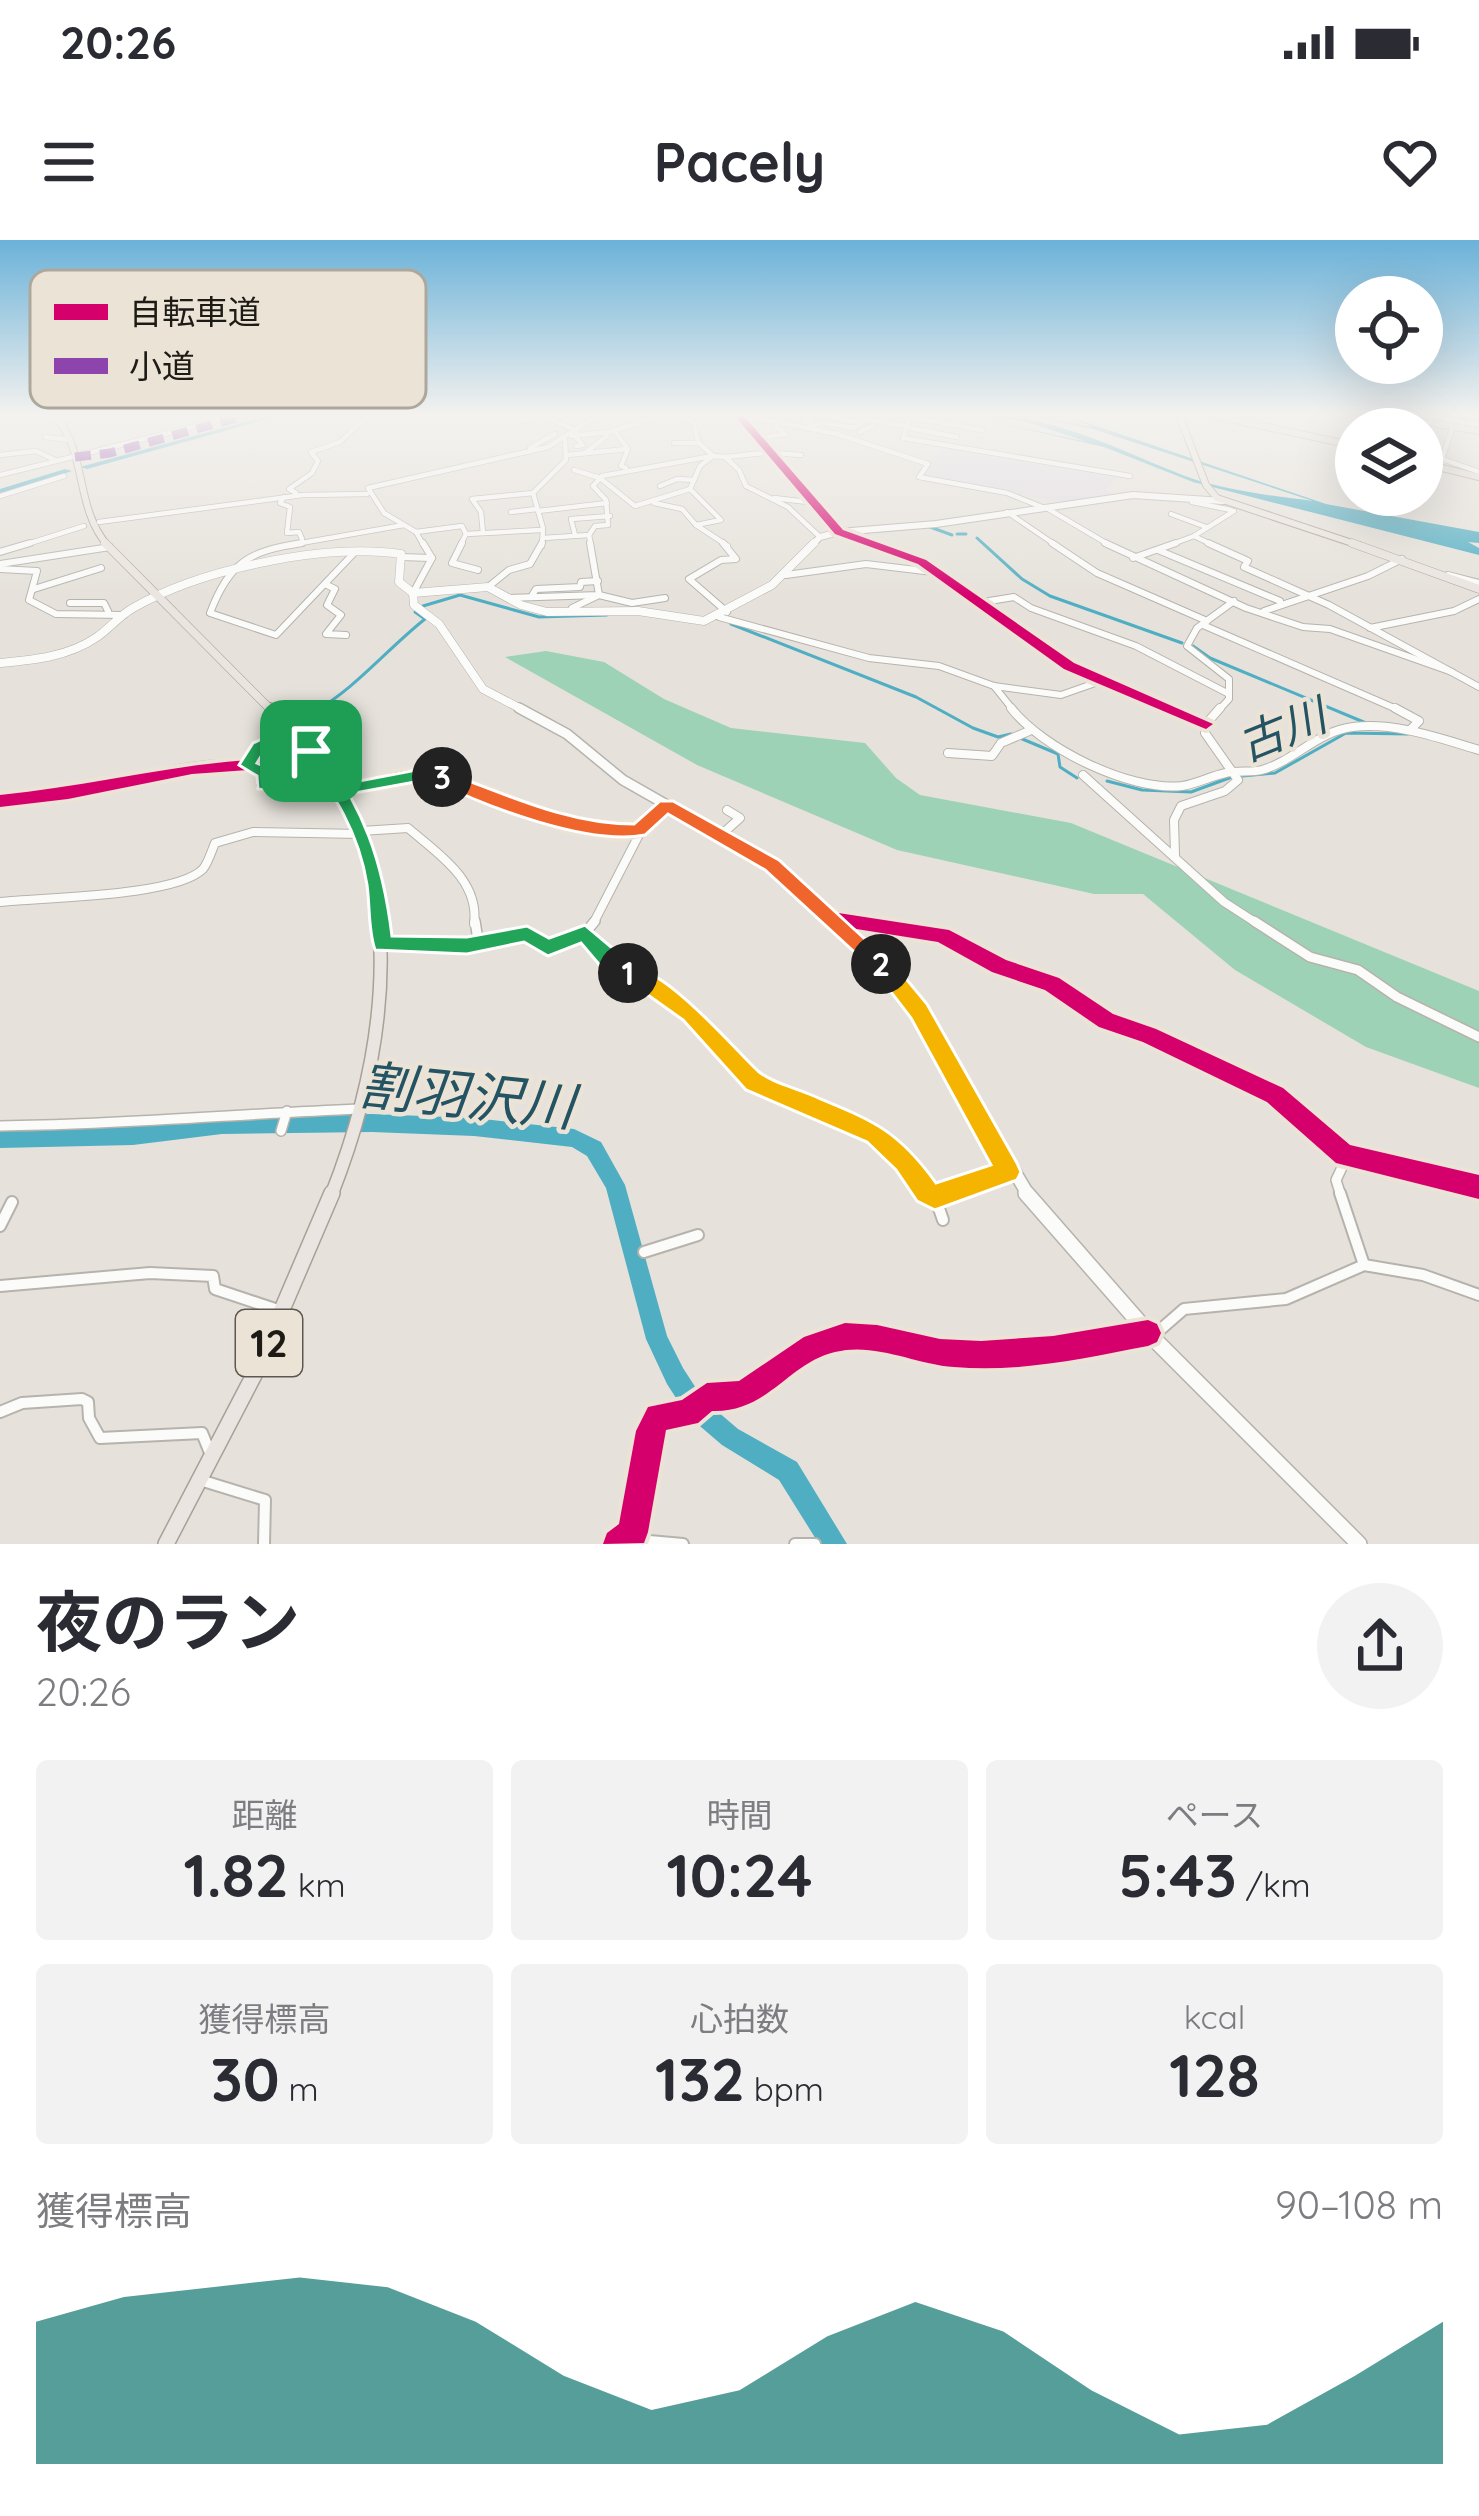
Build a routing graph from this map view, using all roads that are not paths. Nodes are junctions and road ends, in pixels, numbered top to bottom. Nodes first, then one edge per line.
1 (64, 476) dead end
2 (79, 476) edge
3 (308, 476) edge
4 (412, 476) edge
5 (539, 476) edge
6 (548, 476) edge
7 (593, 476) edge
8 (605, 476) edge
9 (696, 476) edge
10 (740, 476) edge
11 (793, 476) edge
12 (921, 476) edge
13 (1203, 476) edge
14 (600, 478) junction
15 (694, 480) junction
16 (543, 481) junction
17 (317, 485) dead end
18 (660, 486) dead end
19 (690, 489) junction
20 (289, 491) junction
21 (533, 493) junction
22 (367, 494) junction
23 (303, 495) junction
24 (0, 496) edge
25 (315, 496) junction
26 (283, 498) junction
27 (772, 498) junction
28 (1223, 501) junction
29 (652, 502) junction
30 (1192, 502) junction
31 (607, 503) junction
32 (816, 503) junction
33 (1043, 507) junction
34 (538, 510) junction
35 (1006, 511) junction
36 (1234, 511) junction
37 (511, 512) dead end
38 (1171, 514) dead end
39 (610, 516) junction
40 (99, 522) dead end
41 (1284, 522) junction
42 (404, 525) junction
43 (696, 525) junction
44 (84, 526) dead end
45 (314, 528) dead end
46 (1208, 528) junction
47 (682, 529) dead end
48 (416, 532) junction
49 (839, 532) junction
50 (483, 533) junction
51 (466, 534) junction
52 (542, 534) junction
53 (589, 535) junction
54 (575, 536) junction
55 (1194, 536) junction
56 (319, 537) junction
57 (820, 537) junction
58 (302, 539) junction
59 (110, 547) junction
60 (358, 550) junction
61 (1158, 550) junction
62 (0, 552) edge
63 (402, 557) junction
64 (1132, 558) junction
65 (432, 559) junction
66 (1402, 559) junction
67 (454, 560) junction
68 (0, 565) edge
69 (100, 568) dead end
70 (235, 572) junction
71 (935, 572) junction
72 (786, 575) junction
73 (500, 578) junction
74 (598, 581) junction
75 (326, 584) junction
76 (1479, 586) edge
77 (488, 587) junction
78 (34, 589) junction
79 (651, 591) dead end
80 (413, 593) junction
81 (598, 595) junction
82 (531, 597) junction
83 (1311, 597) junction
84 (160, 598) junction
85 (508, 598) junction
86 (665, 598) dead end
87 (1479, 598) edge
88 (53, 600) dead end
89 (1234, 601) junction
90 (1281, 601) junction
91 (70, 602) dead end
92 (647, 602) junction
93 (977, 603) junction
94 (44, 607) junction
95 (108, 611) junction
96 (1263, 612) junction
97 (553, 613) junction
98 (124, 614) junction
99 (723, 615) junction
100 (1330, 618) dead end
101 (1204, 623) junction
102 (1323, 627) junction
103 (1368, 628) junction
104 (346, 635) dead end
105 (0, 663) edge
106 (1453, 672) junction
107 (1101, 681) junction
108 (994, 686) junction
109 (1479, 687) edge
110 (1229, 694) junction
111 (1206, 724) junction
112 (292, 730) junction
113 (1410, 730) junction
114 (1029, 731) junction
115 (1479, 750) edge
116 (948, 753) dead end
117 (248, 765) junction
118 (1084, 775) dead end
119 (1236, 775) junction
120 (342, 790) junction
121 (0, 801) edge
122 (666, 805) junction
123 (727, 810) dead end
124 (643, 828) junction
125 (362, 832) junction
126 (721, 836) junction
127 (1175, 857) junction
128 (0, 902) edge
129 (832, 919) junction
130 (585, 933) junction
131 (478, 940) junction
132 (382, 944) junction
133 (1479, 1037) edge
134 (286, 1114) junction
135 (356, 1120) junction
136 (0, 1126) edge
137 (281, 1130) dead end
138 (1346, 1157) junction
139 (1008, 1172) junction
140 (1479, 1187) edge
141 (935, 1197) junction
142 (12, 1202) dead end
143 (944, 1220) dead end
144 (0, 1226) edge
145 (698, 1235) dead end
146 (644, 1252) dead end
147 (1364, 1265) junction
148 (0, 1286) edge
149 (1479, 1295) edge
150 (285, 1311) junction
151 (1150, 1335) junction
152 (0, 1412) edge
153 (212, 1458) junction
154 (200, 1480) junction
155 (622, 1541) edge
156 (166, 1544) edge
157 (264, 1544) edge
158 (683, 1544) edge
159 (795, 1544) edge
160 (815, 1544) edge
161 (1359, 1544) edge

1 - 24 street
2 - 59 main road, 12
3 - 20 street
4 - 22 street
5 - 16 street
6 - 16 street
7 - 14 street
8 - 14 street
9 - 15 street
10 - 27 street
11 - 32 street
12 - 33 street
13 - 28 main road
14 - 29 street
14 - 31 street
15 - 18 street
15 - 19 street
16 - 21 street
17 - 25 street
19 - 29 street
19 - 43 street
20 - 23 street
20 - 26 street
21 - 34 street
21 - 50 street
22 - 25 street
22 - 42 street
23 - 25 street
23 - 26 street
26 - 40 street
26 - 58 street
27 - 32 street
27 - 57 street
28 - 30 main road
28 - 41 main road
29 - 43 street
30 - 33 main road
30 - 36 street
31 - 34 street
31 - 39 street
32 - 49 street
33 - 35 main road
33 - 64 street
34 - 37 street
34 - 52 street
35 - 49 main road
35 - 101 street
36 - 41 main road
36 - 46 street
38 - 46 street
39 - 53 street
39 - 54 street
41 - 66 main road
42 - 48 street
42 - 56 street
43 - 47 street
43 - 99 street
44 - 62 street
45 - 56 street
46 - 55 street
48 - 51 street
48 - 65 street
49 - 57 main road
49 - 71 street
50 - 51 street
50 - 52 street
51 - 67 street
52 - 54 street
52 - 73 street
53 - 54 street
53 - 74 street
55 - 61 street
55 - 83 street
56 - 58 street
57 - 72 main road
58 - 70 street
59 - 68 street
59 - 84 main road, 12
60 - 63 main road
60 - 70 main road
60 - 75 street
61 - 64 street
61 - 90 street
63 - 65 street
63 - 80 main road
64 - 89 street
65 - 67 street
65 - 80 street
66 - 76 main road
66 - 83 street
67 - 73 street
68 - 78 street
69 - 78 street
70 - 75 street
70 - 84 main road
71 - 72 street
71 - 93 street
72 - 99 main road
73 - 77 street
74 - 81 street
74 - 82 street
75 - 104 street
77 - 80 main road
77 - 85 main road
78 - 94 street
79 - 92 street
80 - 122 main road
81 - 82 street
81 - 92 street
81 - 97 street
82 - 85 street
83 - 90 street
83 - 103 street
84 - 98 main road
84 - 112 main road, 12
85 - 97 main road
86 - 92 street
87 - 103 street
88 - 94 street
89 - 96 street
89 - 101 street
90 - 96 street
91 - 95 street
93 - 107 street
93 - 110 street
94 - 95 street
95 - 98 street
96 - 102 street
97 - 99 main road
98 - 105 main road
99 - 108 street
100 - 102 street
101 - 110 street
101 - 113 street
102 - 106 street
103 - 106 street
106 - 109 street
107 - 108 street
107 - 111 street
108 - 114 street
110 - 111 street
111 - 119 street
112 - 117 street
112 - 120 main road, 12
113 - 115 street
113 - 119 street
114 - 116 street
114 - 119 street
117 - 120 street
117 - 121 street
118 - 127 street
119 - 127 street
120 - 124 street
120 - 125 main road, 12
122 - 124 street
122 - 126 main road
123 - 126 street
124 - 130 street
125 - 128 street
125 - 131 street
125 - 132 main road, 12
126 - 129 main road
127 - 133 street
129 - 138 street
129 - 139 main road
130 - 131 street
130 - 141 street
131 - 132 street
132 - 135 main road, 12
134 - 135 street
134 - 136 street
134 - 137 street
135 - 150 main road, 12
138 - 140 street
138 - 147 street
139 - 141 street
139 - 151 main road
141 - 143 street
142 - 144 street
145 - 146 street
147 - 149 street
147 - 151 street
148 - 150 street
150 - 153 main road, 12
151 - 155 street
151 - 161 main road
152 - 153 street
153 - 154 main road, 12
154 - 156 main road, 12
154 - 157 street
155 - 158 street
159 - 160 street

